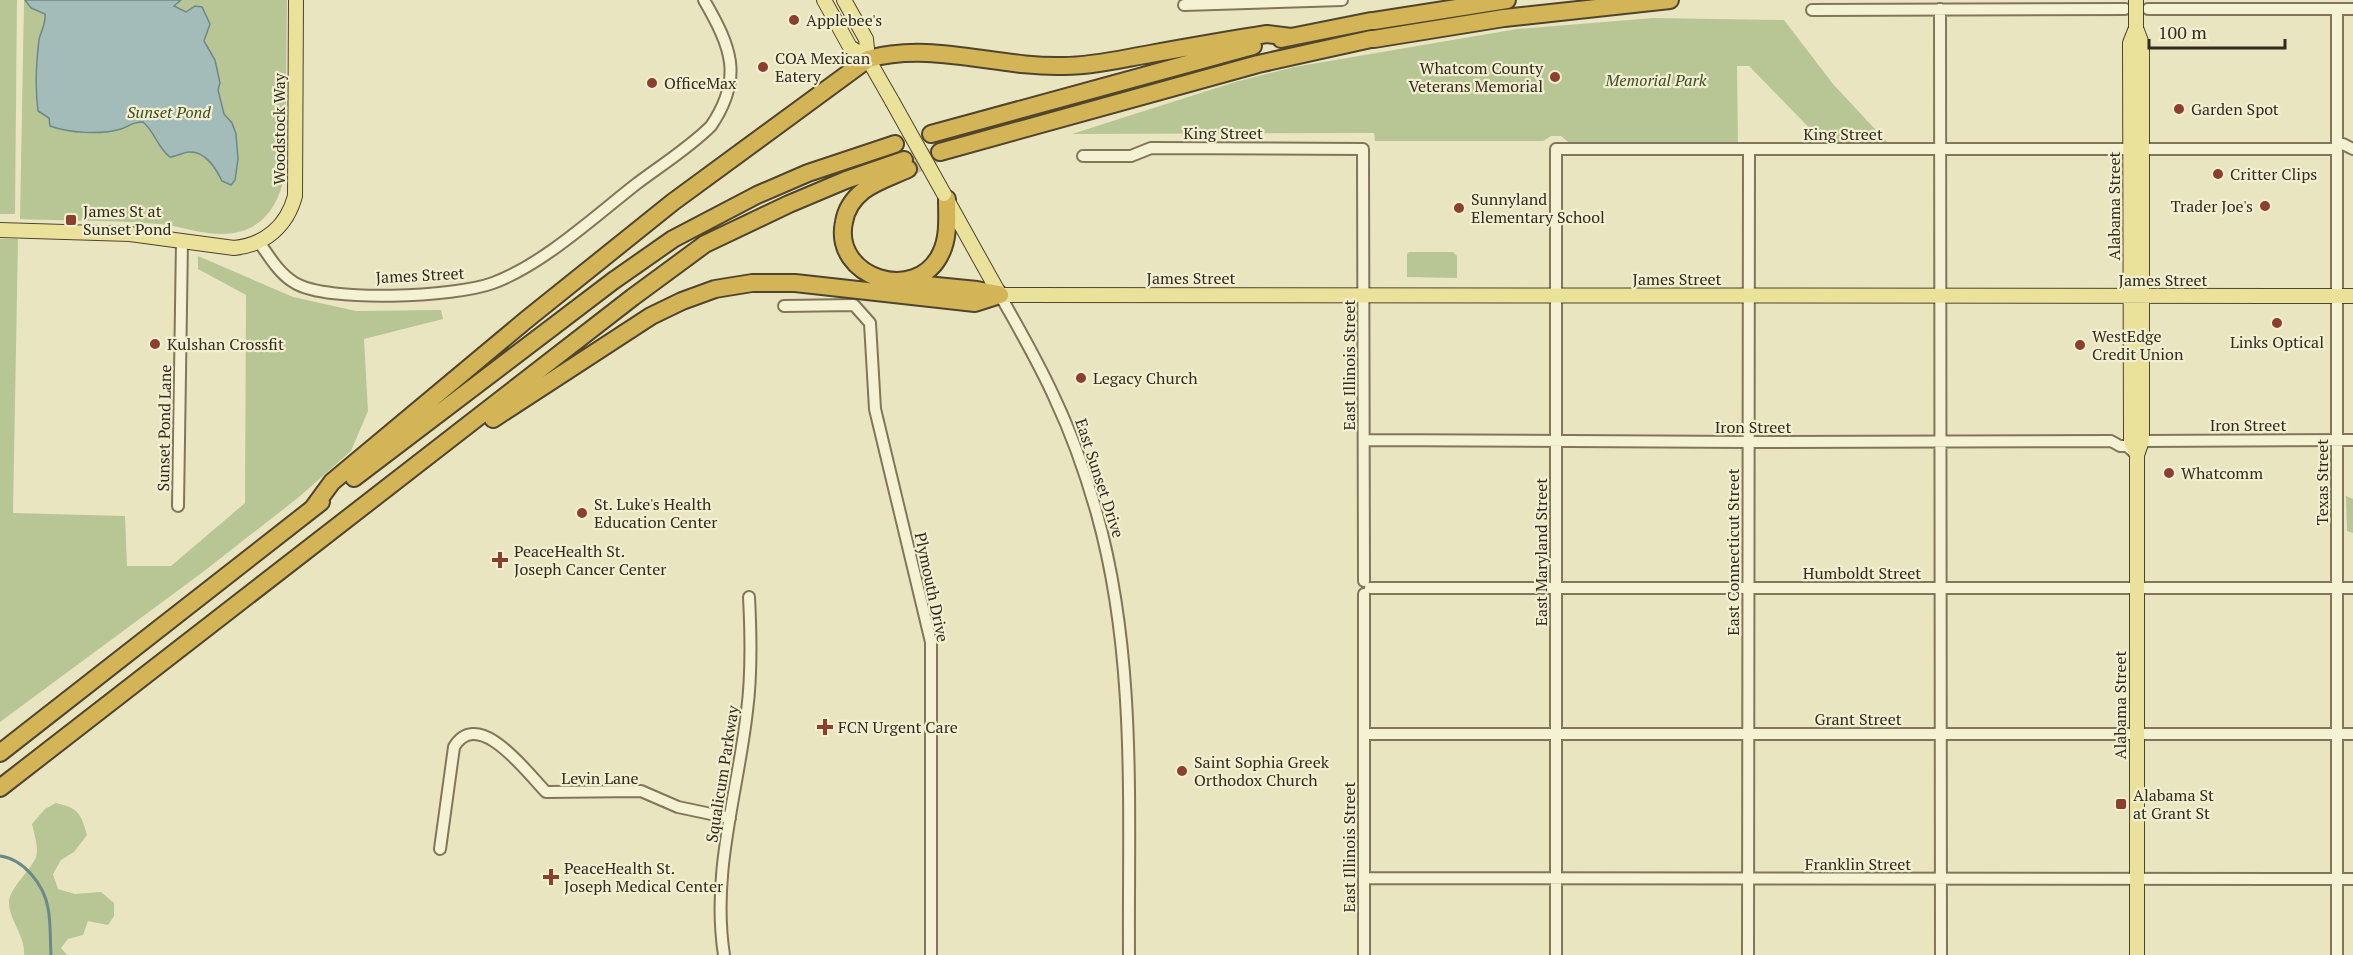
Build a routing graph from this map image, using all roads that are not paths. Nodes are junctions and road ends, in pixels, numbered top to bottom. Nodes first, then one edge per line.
1 (296, 0) edge
2 (704, 0) edge
3 (824, 0) edge
4 (844, 0) edge
5 (1342, 0) edge
6 (1507, 0) edge
7 (1670, 0) edge
8 (2136, 0) edge
9 (1184, 5) dead end
10 (1940, 9) junction
11 (2124, 9) dead end
12 (2148, 9) dead end
13 (2337, 9) junction
14 (2353, 9) edge
15 (1812, 10) dead end
16 (2136, 28) junction
17 (1291, 37) junction
18 (868, 59) junction
19 (931, 134) tunnel mouth
20 (895, 144) dead end
21 (2337, 146) junction
22 (1363, 148) joint
23 (1557, 149) joint
24 (1749, 149) junction
25 (1940, 149) junction
26 (2136, 149) junction
27 (2353, 149) edge
28 (940, 152) tunnel mouth
29 (1083, 156) dead end
30 (945, 196) junction
31 (0, 230) edge
32 (182, 241) junction
33 (259, 242) junction
34 (895, 282) junction
35 (1000, 295) junction
36 (1364, 295) junction
37 (1557, 296) junction
38 (1749, 296) junction
39 (1940, 296) junction
40 (2136, 296) junction
41 (2337, 296) junction
42 (2353, 296) edge
43 (784, 306) dead end
44 (454, 437) junction
45 (1364, 440) junction
46 (1556, 440) junction
47 (2337, 440) junction
48 (2353, 440) edge
49 (2142, 441) junction
50 (1749, 442) junction
51 (1940, 442) junction
52 (2137, 456) junction
53 (178, 506) dead end
54 (313, 508) junction
55 (1366, 588) junction
56 (1556, 588) junction
57 (1749, 588) junction
58 (1941, 588) junction
59 (2137, 588) junction
60 (2337, 588) junction
61 (2353, 588) edge
62 (750, 597) dead end
63 (1364, 734) junction
64 (1556, 734) junction
65 (1748, 734) junction
66 (1941, 734) junction
67 (2137, 734) junction
68 (2337, 734) junction
69 (2353, 734) edge
70 (0, 753) edge
71 (0, 788) edge
72 (730, 818) junction
73 (440, 849) dead end
74 (1364, 878) junction
75 (1556, 879) junction
76 (1748, 879) junction
77 (1941, 879) junction
78 (2137, 879) junction
79 (2337, 879) junction
80 (2353, 879) edge
81 (724, 955) edge
82 (931, 955) edge
83 (1129, 955) edge
84 (1364, 955) edge
85 (1556, 955) edge
86 (1748, 955) edge
87 (1941, 955) edge
88 (2137, 955) edge
89 (2337, 955) edge

1 - 33 main road, Woodstock Way
2 - 33 street, James Street
3 - 18 main road, East Sunset Drive
4 - 18 main road, East Sunset Drive
5 - 9 street
6 - 17 highway
7 - 28 highway
8 - 16 main road, Alabama Street, bridge
10 - 11 street
10 - 15 street
10 - 25 street
12 - 13 street
13 - 14 street
13 - 21 street, Texas Street
16 - 26 main road, Alabama Street
16 - 26 main road, Alabama Street
17 - 18 highway
17 - 19 highway
18 - 30 main road, East Sunset Drive, bridge
18 - 54 highway
20 - 54 highway
21 - 26 street, King Street
21 - 27 street, King Street
21 - 41 street, Texas Street
22 - 29 street, King Street
22 - 36 street, East Illinois Street
23 - 24 street, King Street
23 - 37 street, East Maryland Street
24 - 25 street, King Street
24 - 38 street, East Connecticut Street
25 - 26 street, King Street
25 - 39 street
26 - 40 main road, Alabama Street
30 - 34 highway
30 - 35 main road, East Sunset Drive
31 - 32 main road
32 - 33 main road
32 - 53 street, Sunset Pond Lane
34 - 35 highway
34 - 44 highway
35 - 36 main road, James Street
35 - 44 highway
35 - 83 street, East Sunset Drive
36 - 37 main road, James Street
36 - 45 street, East Illinois Street
37 - 38 main road, James Street
37 - 46 street, East Maryland Street
38 - 39 main road, James Street
38 - 50 street, East Connecticut Street
39 - 40 main road, James Street
39 - 51 street
40 - 41 main road, James Street
40 - 49 main road, Alabama Street
40 - 52 main road, Alabama Street
41 - 42 main road, James Street
41 - 47 street, Texas Street
43 - 82 street, Plymouth Drive
44 - 71 highway
45 - 46 street, Iron Street
45 - 55 street, East Illinois Street
46 - 50 street, Iron Street
46 - 56 street, East Maryland Street
47 - 48 street, Iron Street
47 - 49 street, Iron Street
47 - 60 street, Texas Street
49 - 52 main road, Alabama Street
50 - 51 street, Iron Street
50 - 57 street, East Connecticut Street
51 - 52 street, Iron Street
51 - 58 street
52 - 59 main road, Alabama Street
54 - 70 highway
55 - 56 street, Humboldt Street
55 - 63 street, East Illinois Street
56 - 57 street, Humboldt Street
56 - 64 street, East Maryland Street
57 - 58 street, Humboldt Street
57 - 65 street, East Connecticut Street
58 - 59 street, Humboldt Street
58 - 66 street
59 - 60 street, Humboldt Street
59 - 67 main road, Alabama Street
60 - 61 street, Humboldt Street
60 - 68 street, Texas Street
62 - 72 street, Squalicum Parkway
63 - 64 street, Grant Street
63 - 74 street, East Illinois Street
64 - 65 street, Grant Street
64 - 75 street, East Maryland Street
65 - 66 street, Grant Street
65 - 76 street, East Connecticut Street
66 - 67 street, Grant Street
66 - 77 street
67 - 68 street, Grant Street
67 - 78 main road, Alabama Street
68 - 69 street, Grant Street
68 - 79 street, Texas Street
72 - 73 street, Levin Lane
72 - 81 street, Squalicum Parkway
74 - 75 street, Franklin Street
74 - 84 street, East Illinois Street
75 - 76 street, Franklin Street
75 - 85 street, East Maryland Street
76 - 77 street, Franklin Street
76 - 86 street, East Connecticut Street
77 - 78 street, Franklin Street
77 - 87 street
78 - 79 street, Franklin Street
78 - 88 main road, Alabama Street
79 - 80 street, Franklin Street
79 - 89 street, Texas Street

